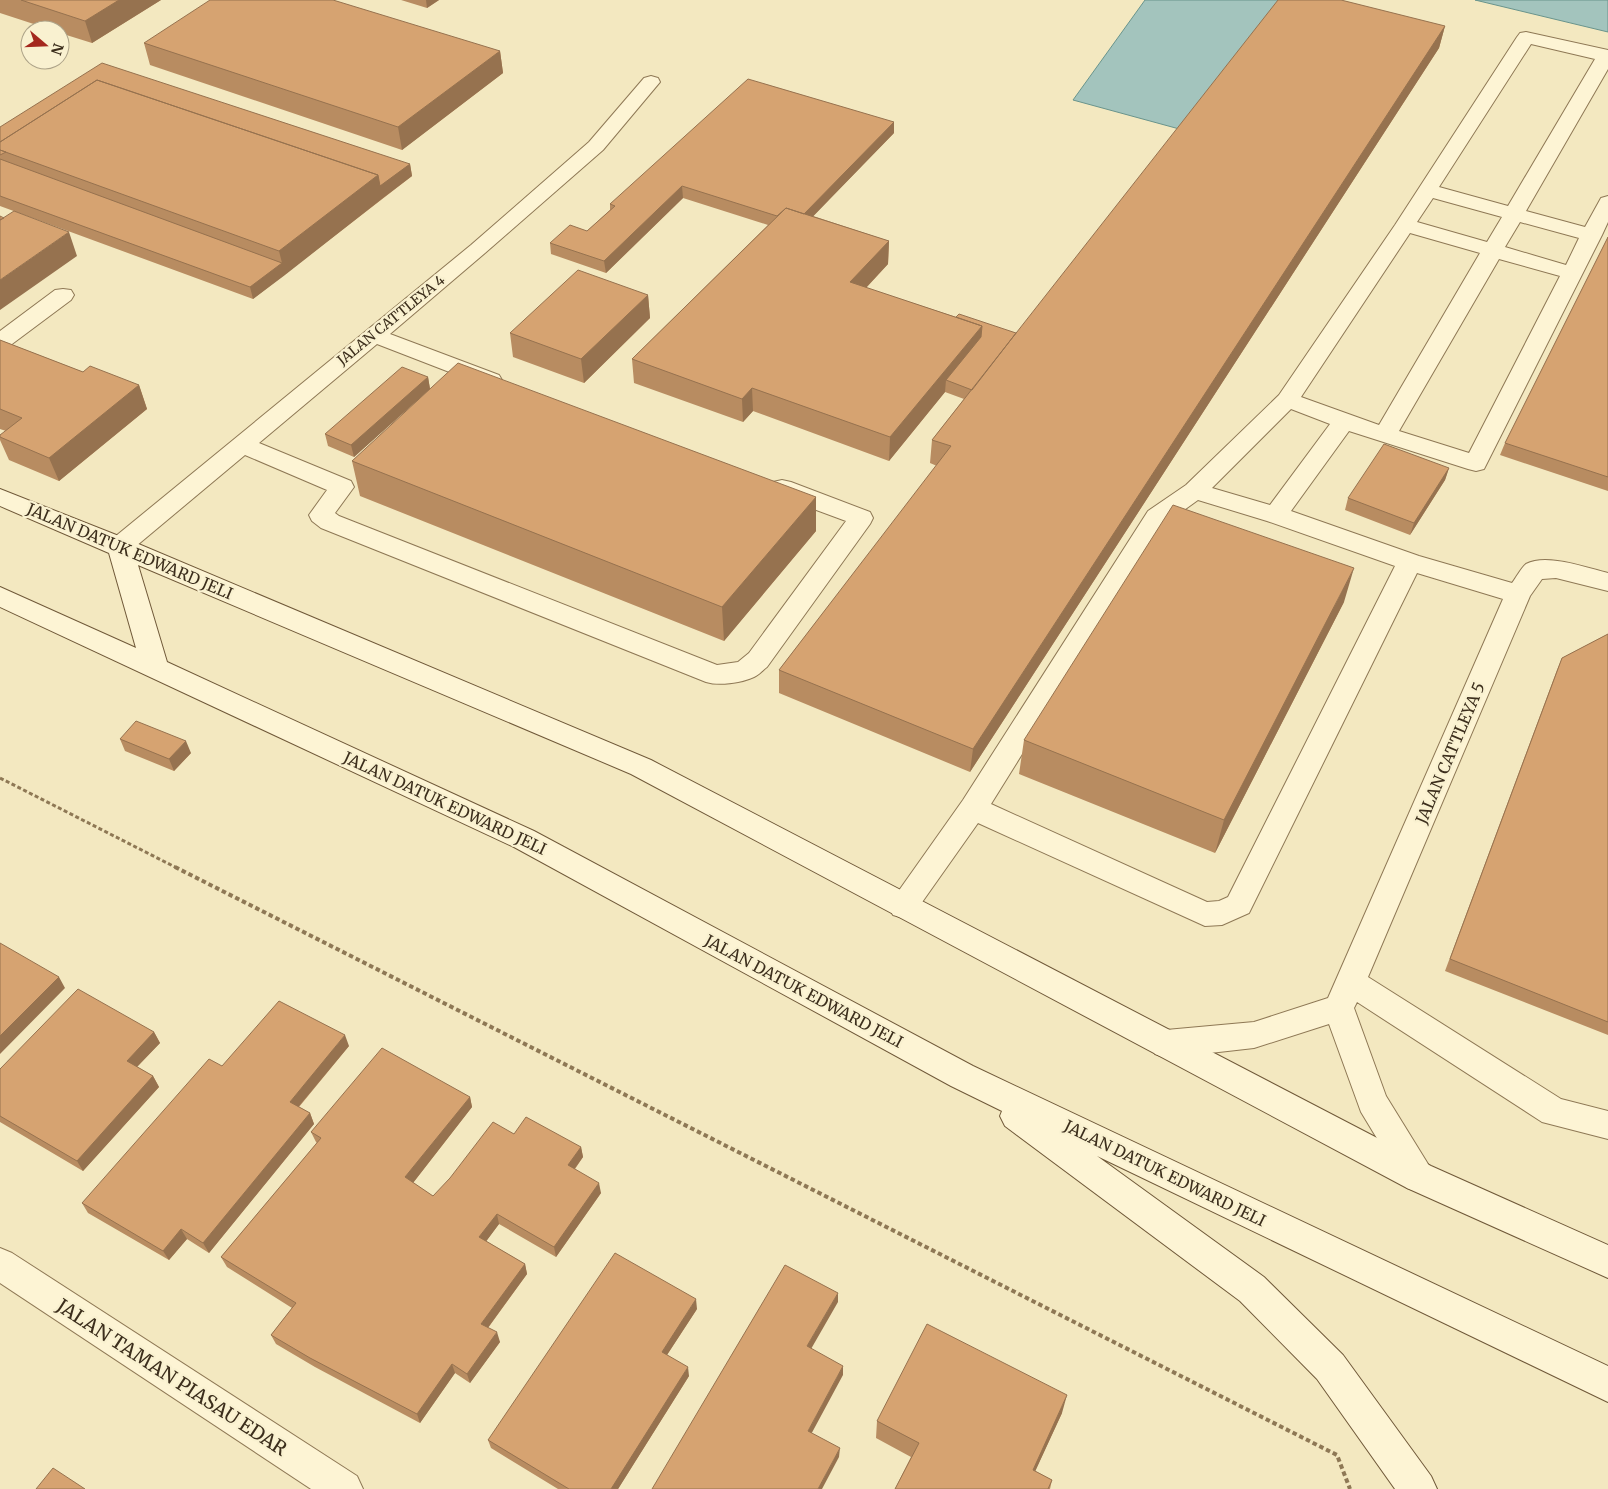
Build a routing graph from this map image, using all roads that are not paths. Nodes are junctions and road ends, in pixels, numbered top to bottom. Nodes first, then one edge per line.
1 (1607, 56) edge
2 (651, 82) dead end
3 (1427, 190) junction
4 (1608, 202) edge
5 (1514, 214) junction
6 (1405, 225) junction
7 (1592, 235) junction
8 (1493, 250) junction
9 (1572, 273) junction
10 (63, 294) dead end
11 (373, 335) junction
12 (0, 342) edge
13 (472, 372) junction
14 (509, 386) edge
15 (450, 392) edge
16 (1287, 400) junction
17 (1345, 420) junction
18 (1385, 435) junction
19 (241, 444) junction
20 (759, 480) edge
21 (1195, 491) junction
22 (0, 497) edge
23 (1276, 515) junction
24 (120, 546) junction
25 (1410, 562) junction
26 (1608, 582) edge
27 (1518, 594) junction
28 (0, 596) edge
29 (155, 667) junction
30 (973, 808) junction
31 (903, 906) junction
32 (1345, 994) junction
33 (1166, 1044) junction
34 (962, 1076) junction
35 (1608, 1125) edge
36 (1420, 1177) junction
37 (1568, 1244) junction
38 (1608, 1248) edge
39 (1608, 1262) edge
40 (0, 1264) edge
41 (1608, 1384) edge
42 (344, 1489) edge
43 (1418, 1489) edge

1 - 3 street
1 - 5 street
2 - 11 street, JALAN CATTLEYA 4
3 - 5 street
3 - 6 street
4 - 7 street
5 - 7 street
5 - 8 street
6 - 8 street
6 - 16 street
7 - 9 street
8 - 9 street
8 - 18 street
9 - 18 street
10 - 12 street
11 - 13 street
11 - 19 street, JALAN CATTLEYA 4
13 - 14 street
13 - 15 street
16 - 17 street
16 - 21 street
17 - 18 street
17 - 23 street
19 - 20 street
19 - 24 street, JALAN CATTLEYA 4
21 - 23 street
21 - 30 street
22 - 24 street, JALAN DATUK EDWARD JELI
23 - 25 street
24 - 29 street
24 - 31 street, JALAN DATUK EDWARD JELI
25 - 27 street
25 - 30 street
26 - 27 street, JALAN CATTLEYA 5
27 - 32 street, JALAN CATTLEYA 5
28 - 29 street, JALAN DATUK EDWARD JELI
29 - 34 street, JALAN DATUK EDWARD JELI
30 - 31 street
31 - 33 street, JALAN DATUK EDWARD JELI
32 - 33 street
32 - 35 street
32 - 36 street
33 - 36 street, JALAN DATUK EDWARD JELI
34 - 41 street, JALAN DATUK EDWARD JELI
34 - 43 street
36 - 37 street, JALAN DATUK EDWARD JELI
37 - 38 street
37 - 39 street, JALAN DATUK EDWARD JELI
40 - 42 street, JALAN TAMAN PIASAU EDAR

